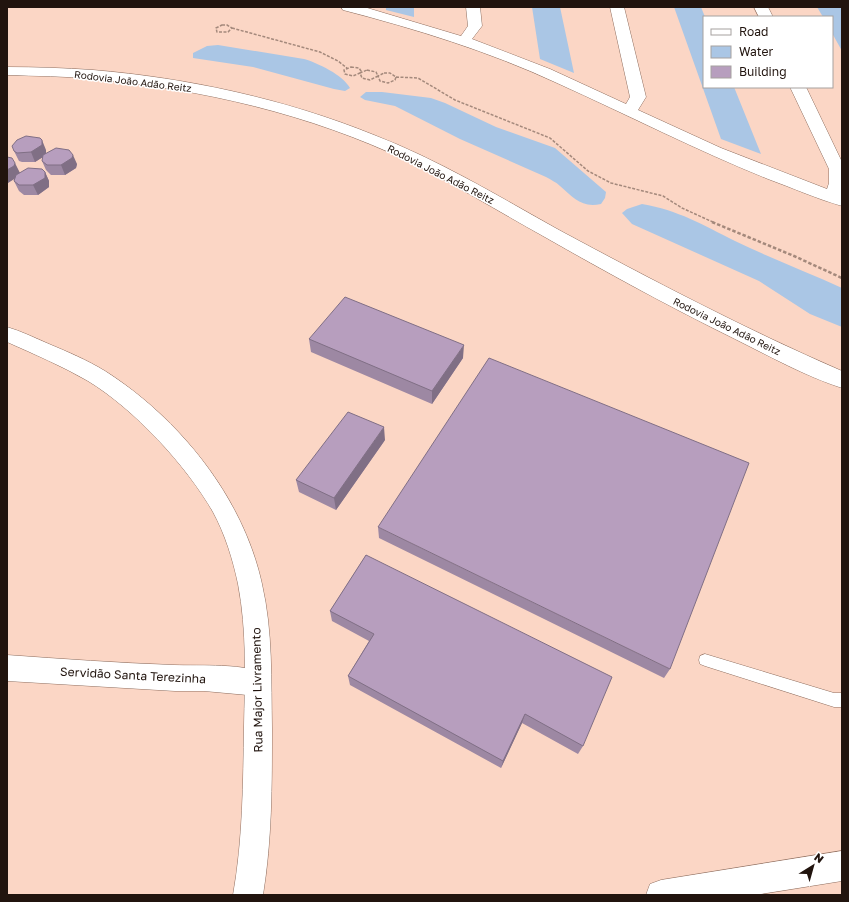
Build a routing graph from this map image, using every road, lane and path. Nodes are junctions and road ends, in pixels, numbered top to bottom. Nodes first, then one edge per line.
1 (348, 7) edge
2 (473, 7) edge
3 (617, 7) edge
4 (761, 7) edge
5 (766, 16) edge
6 (232, 28) junction
7 (464, 41) junction
8 (347, 68) junction
9 (7, 71) edge
10 (360, 74) junction
11 (378, 76) junction
12 (396, 77) junction
13 (798, 88) edge
14 (629, 112) junction
15 (837, 198) edge
16 (842, 278) edge
17 (7, 334) edge
18 (842, 380) edge
19 (705, 660) dead end
20 (7, 668) edge
21 (258, 683) junction
22 (842, 700) edge
23 (842, 866) edge
24 (248, 895) edge
25 (661, 895) edge

1 - 7 main road
2 - 7 main road
3 - 14 main road
4 - 5 main road
6 - 6 path
6 - 8 path
7 - 14 main road
8 - 10 path
8 - 10 path
9 - 18 main road, Rodovia João Adão Reitz
10 - 11 path
10 - 11 path
11 - 12 path
11 - 12 path
12 - 16 path
13 - 15 main road
14 - 15 main road
17 - 21 main road, Rua Major Livramento
19 - 22 lane
20 - 21 main road, Servidão Santa Terezinha
21 - 24 main road, Rua Major Livramento
23 - 25 main road

